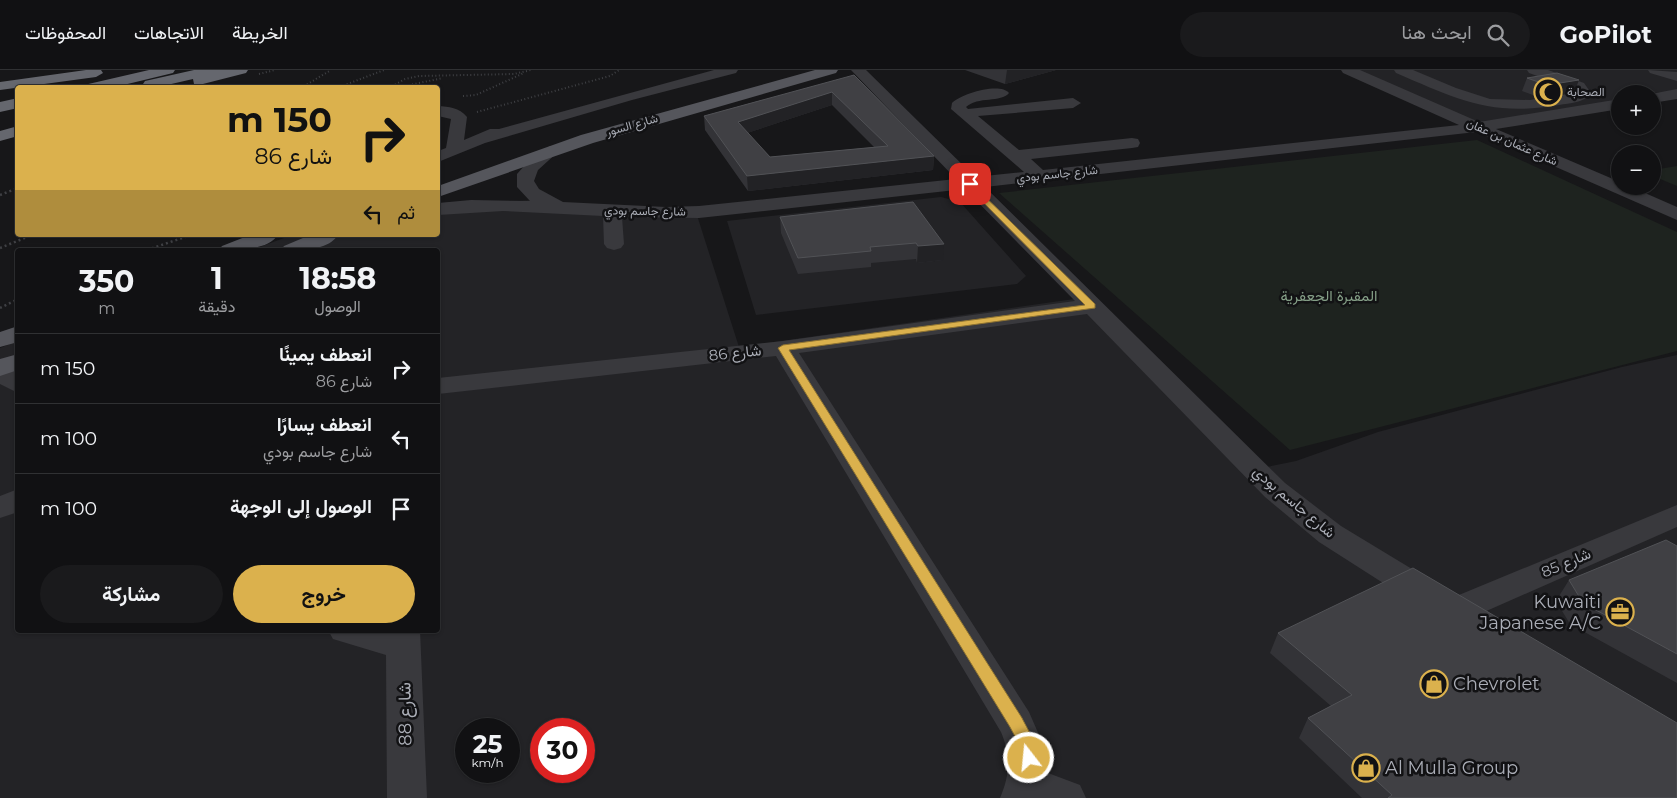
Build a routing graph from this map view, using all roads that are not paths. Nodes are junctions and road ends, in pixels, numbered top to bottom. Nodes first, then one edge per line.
1 (168, 70) edge
2 (214, 70) edge
3 (241, 70) edge
4 (676, 70) edge
5 (731, 70) edge
6 (786, 70) edge
7 (831, 70) edge
8 (858, 70) edge
9 (1348, 70) edge
10 (1365, 70) edge
11 (1401, 70) edge
12 (1534, 70) edge
13 (1655, 70) edge
14 (103, 71) edge
15 (1677, 77) edge
16 (36, 85) edge
17 (102, 85) edge
18 (149, 85) edge
19 (186, 85) edge
20 (0, 86) edge
21 (15, 89) edge
22 (0, 92) edge
23 (1002, 93) dead end
24 (1677, 94) edge
25 (1661, 97) edge
26 (1073, 103) dead end
27 (15, 104) edge
28 (1611, 106) edge
29 (0, 107) edge
30 (440, 111) edge
31 (963, 113) junction
32 (15, 115) edge
33 (0, 118) edge
34 (1519, 121) junction
35 (1486, 126) junction
36 (1552, 131) dead end
37 (15, 132) edge
38 (0, 136) edge
39 (479, 140) junction
40 (1132, 143) dead end
41 (544, 145) junction
42 (1015, 156) junction
43 (452, 157) edge
44 (440, 171) edge
45 (1611, 175) edge
46 (1040, 176) junction
47 (970, 184) junction
48 (440, 191) edge
49 (1659, 195) edge
50 (1677, 203) edge
51 (559, 206) junction
52 (440, 209) edge
53 (612, 212) junction
54 (1677, 214) edge
55 (323, 237) edge
56 (614, 244) dead end
57 (296, 248) edge
58 (1092, 306) junction
59 (15, 334) edge
60 (0, 340) edge
61 (783, 348) junction
62 (15, 362) edge
63 (0, 368) edge
64 (0, 373) edge
65 (15, 383) edge
66 (440, 386) edge
67 (15, 500) edge
68 (0, 508) edge
69 (1677, 515) edge
70 (1466, 619) joint
71 (367, 633) edge
72 (403, 638) edge
73 (1024, 791) edge
74 (407, 798) edge
75 (1066, 798) edge

1 - 17 highway
2 - 18 highway
3 - 19 highway
4 - 39 street
5 - 39 street
6 - 41 main road, شارع السور
7 - 41 main road, شارع السور
8 - 47 street
9 - 35 street, شارع عثمان بن عفان
10 - 35 street, شارع عثمان بن عفان
11 - 12 street
13 - 15 street
14 - 16 highway
14 - 20 highway
21 - 22 highway
23 - 31 street
24 - 25 street
26 - 31 street
27 - 29 highway
28 - 34 street, شارع جاسم بودي
30 - 43 street
31 - 42 street
32 - 33 highway
34 - 35 street, شارع جاسم بودي
34 - 36 street
35 - 45 street, شارع عثمان بن عفان
35 - 46 street, شارع جاسم بودي
35 - 54 street, شارع عثمان بن عفان
37 - 38 highway
39 - 43 street
40 - 42 street
41 - 48 main road, شارع السور
41 - 51 street, شارع جاسم بودي
42 - 46 street
43 - 44 main road
46 - 47 street, شارع جاسم بودي
47 - 53 street, شارع جاسم بودي
47 - 58 street, شارع جاسم بودي
49 - 50 street
51 - 52 street, شارع جاسم بودي
51 - 53 street, شارع جاسم بودي
53 - 56 street
55 - 57 main road
58 - 61 street, شارع 86
58 - 70 street, شارع جاسم بودي
59 - 60 main road
61 - 66 street, شارع 86
61 - 73 street
62 - 63 main road
64 - 65 street
67 - 68 street
69 - 70 street, شارع 85
71 - 72 street
72 - 74 street, شارع 88
73 - 75 street

